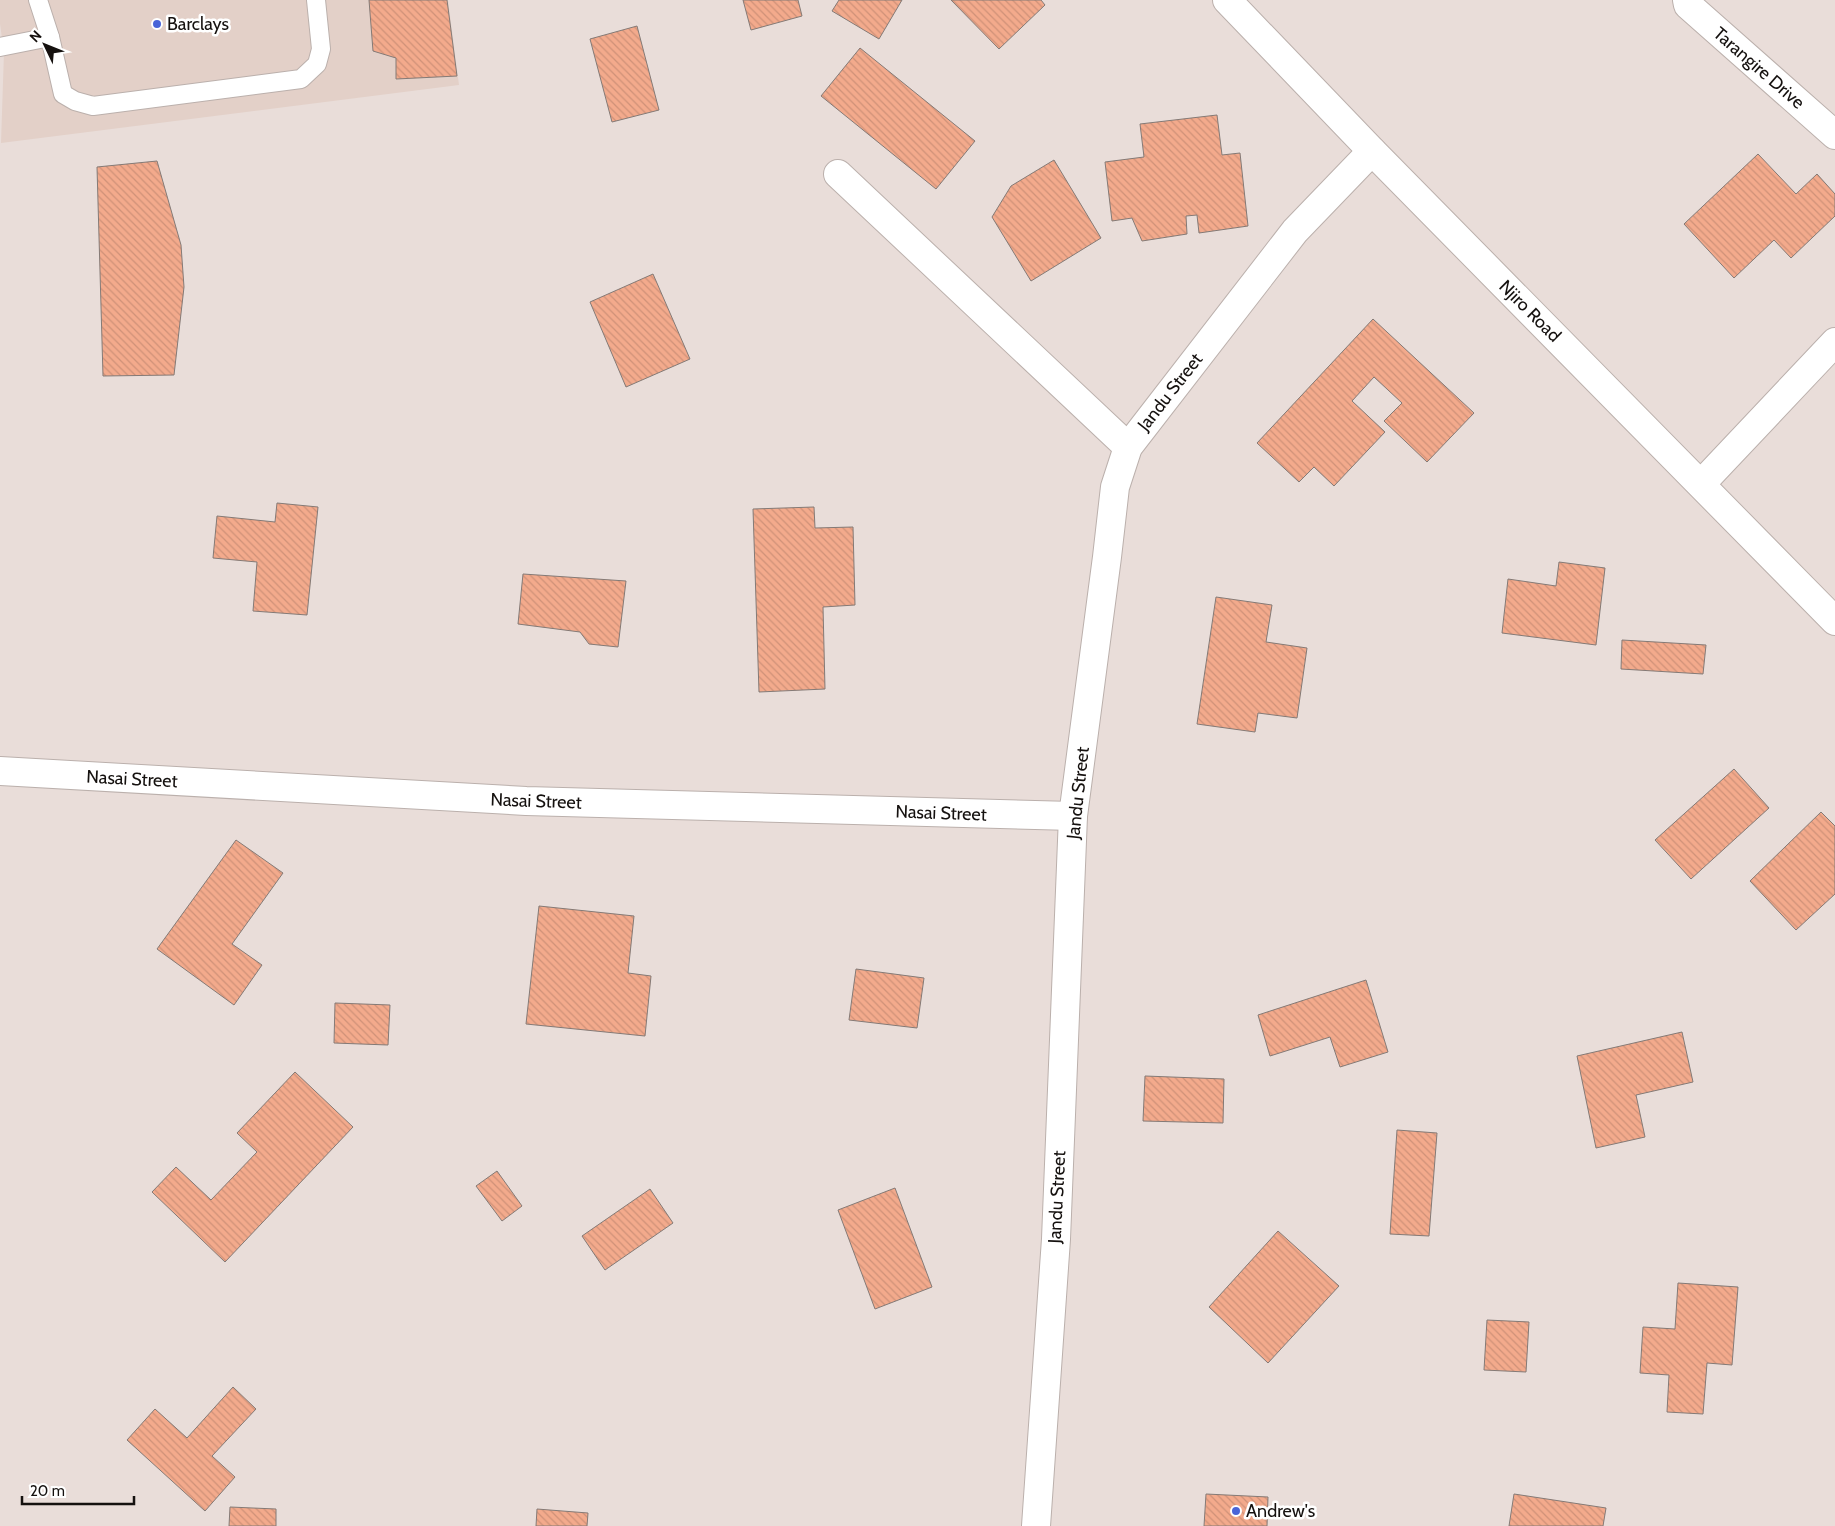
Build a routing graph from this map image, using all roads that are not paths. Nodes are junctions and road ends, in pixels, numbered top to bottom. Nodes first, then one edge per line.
1 (38, 0) edge
2 (316, 0) edge
3 (1227, 0) edge
4 (1687, 0) edge
5 (50, 37) junction
6 (0, 47) edge
7 (1835, 135) edge
8 (1372, 151) junction
9 (838, 174) dead end
10 (1835, 342) edge
11 (1128, 447) junction
12 (1701, 484) junction
13 (1835, 621) edge
14 (0, 771) edge
15 (1073, 816) junction
16 (1036, 1526) edge

1 - 5 lane
2 - 5 lane
3 - 8 street, Njiro Road
4 - 7 street, Tarangire Drive
5 - 6 lane
8 - 11 street, Jandu Street
8 - 12 street, Njiro Road
9 - 11 street
10 - 12 street
11 - 15 street, Jandu Street
12 - 13 street, Njiro Road
14 - 15 street, Nasai Street
15 - 16 street, Jandu Street

